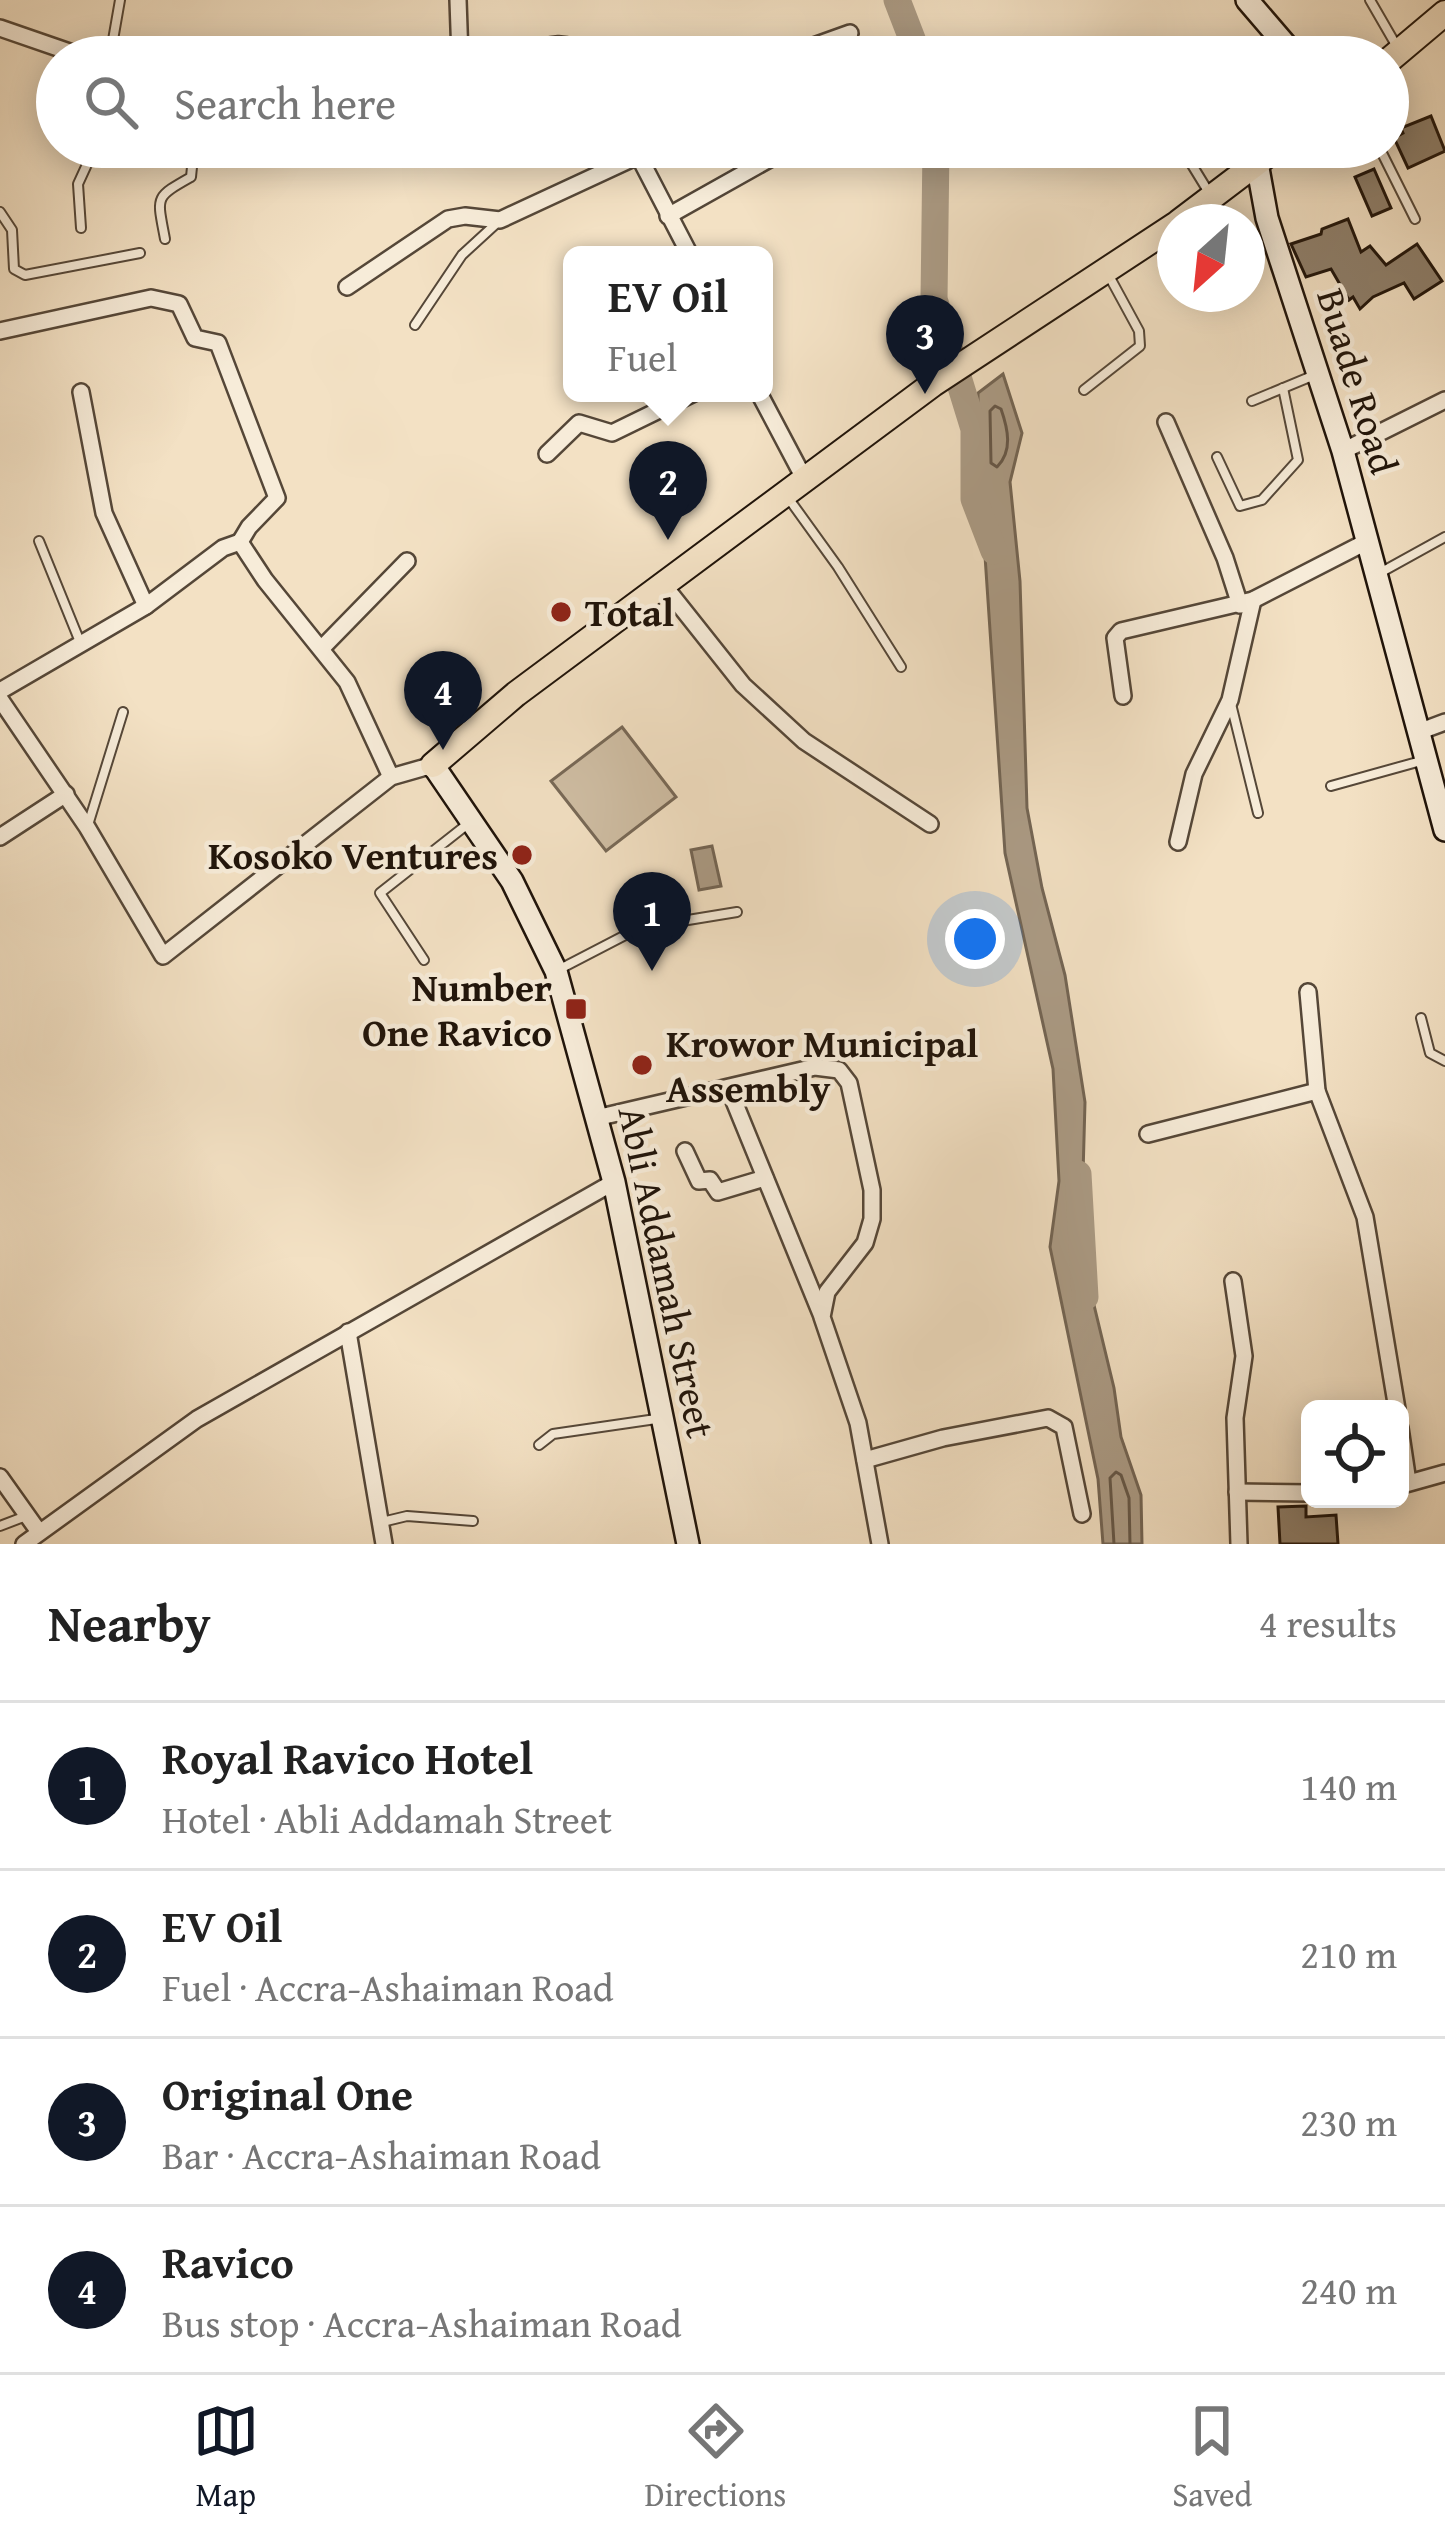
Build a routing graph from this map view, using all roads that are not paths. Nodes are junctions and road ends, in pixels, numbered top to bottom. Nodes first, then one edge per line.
1 (120, 0) edge
2 (458, 0) edge
3 (1247, 0) edge
4 (1370, 0) edge
5 (1445, 14) edge
6 (0, 28) edge
7 (850, 33) dead end
8 (114, 36) edge
9 (459, 36) edge
10 (842, 36) edge
11 (1278, 36) edge
12 (1385, 36) edge
13 (36, 40) edge
14 (1409, 44) edge
15 (85, 168) edge
16 (192, 168) edge
17 (604, 168) edge
18 (644, 168) edge
19 (753, 168) edge
20 (1194, 168) edge
21 (1251, 168) edge
22 (1268, 168) edge
23 (1390, 168) edge
24 (1212, 197) junction
25 (1203, 204) edge
26 (0, 212) edge
27 (668, 215) junction
28 (1415, 219) dead end
29 (500, 220) junction
30 (82, 228) dead end
31 (1157, 238) edge
32 (165, 239) dead end
33 (685, 246) edge
34 (140, 253) dead end
35 (1107, 273) junction
36 (347, 287) dead end
37 (415, 325) dead end
38 (0, 331) edge
39 (1319, 373) junction
40 (1282, 388) junction
41 (1084, 390) dead end
42 (81, 392) dead end
43 (1445, 400) edge
44 (1252, 401) dead end
45 (676, 402) edge
46 (762, 402) edge
47 (1166, 422) dead end
48 (1343, 451) junction
49 (547, 454) dead end
50 (1217, 457) dead end
51 (795, 488) junction
52 (1445, 537) edge
53 (40, 541) dead end
54 (1368, 541) junction
55 (241, 542) junction
56 (406, 561) dead end
57 (1378, 574) junction
58 (662, 583) junction
59 (1247, 602) junction
60 (146, 606) junction
61 (80, 642) junction
62 (322, 648) junction
63 (901, 667) dead end
64 (0, 695) edge
65 (1123, 696) dead end
66 (1230, 700) junction
67 (123, 712) dead end
68 (1445, 722) edge
69 (1421, 731) junction
70 (1429, 759) junction
71 (434, 765) junction
72 (391, 777) junction
73 (1331, 786) dead end
74 (66, 794) junction
75 (1258, 813) dead end
76 (470, 822) junction
77 (930, 824) dead end
78 (87, 827) junction
79 (1445, 830) edge
80 (0, 837) edge
81 (1178, 842) dead end
82 (666, 892) dead end
83 (737, 912) dead end
84 (639, 928) junction
85 (424, 960) dead end
86 (556, 971) junction
87 (1308, 992) dead end
88 (1420, 1018) dead end
89 (1445, 1061) edge
90 (729, 1090) junction
91 (1317, 1091) junction
92 (596, 1118) junction
93 (1148, 1134) dead end
94 (685, 1151) dead end
95 (765, 1178) junction
96 (614, 1182) junction
97 (1233, 1281) dead end
98 (822, 1317) junction
99 (348, 1332) junction
100 (1396, 1400) edge
101 (664, 1418) junction
102 (538, 1445) dead end
103 (865, 1460) junction
104 (1445, 1473) edge
105 (0, 1477) edge
106 (1409, 1483) edge
107 (1237, 1492) junction
108 (1301, 1493) edge
109 (1082, 1514) dead end
110 (27, 1516) junction
111 (380, 1522) junction
112 (473, 1522) dead end
113 (0, 1526) edge
114 (39, 1532) junction
115 (24, 1544) edge
116 (384, 1544) edge
117 (688, 1544) edge
118 (880, 1544) edge
119 (1239, 1544) edge

1 - 8 lane
2 - 9 street
3 - 11 street
4 - 12 lane
5 - 14 main road
6 - 13 street
7 - 10 street
15 - 30 lane
16 - 32 lane
17 - 29 street
18 - 27 street
19 - 27 street
20 - 24 lane
21 - 24 main road
22 - 39 street, Buade Road
23 - 28 lane
24 - 25 main road
26 - 34 lane
27 - 33 street
29 - 36 street
29 - 37 lane
31 - 35 main road
35 - 41 lane
35 - 51 main road
38 - 55 street
39 - 40 lane
39 - 48 street, Buade Road
40 - 44 lane
40 - 50 lane
42 - 60 street
43 - 48 street
45 - 49 street
46 - 51 street
47 - 59 street
48 - 54 street, Buade Road
51 - 58 main road
51 - 63 lane
52 - 57 lane
53 - 61 lane
54 - 57 street, Buade Road
54 - 59 street
55 - 60 street
55 - 62 street
56 - 62 street
57 - 69 street, Buade Road
58 - 71 main road
58 - 77 street
59 - 65 street
59 - 66 street
60 - 61 street
61 - 64 street
62 - 72 street
64 - 74 street
66 - 75 lane
66 - 81 street
67 - 78 lane
68 - 69 street
69 - 70 street, Buade Road
70 - 73 lane
70 - 79 street, Buade Road
71 - 72 street
71 - 76 street, Abli Addamah Street
72 - 78 street
74 - 78 street
74 - 80 street
76 - 85 lane
76 - 86 street, Abli Addamah Street
82 - 84 lane
83 - 84 lane
84 - 86 lane
86 - 92 street, Abli Addamah Street
87 - 91 street
88 - 89 lane
90 - 92 street
90 - 95 street
90 - 98 street
91 - 93 street
91 - 100 street
92 - 96 street, Abli Addamah Street
94 - 95 street
95 - 98 street
96 - 99 street
96 - 101 street, Abli Addamah Street
97 - 107 street
98 - 103 street
99 - 111 street
99 - 114 street
101 - 102 lane
101 - 117 street, Abli Addamah Street
103 - 109 street
103 - 118 street
104 - 106 street
105 - 110 street
107 - 108 street
107 - 119 street
110 - 113 lane
110 - 114 street
111 - 112 lane
111 - 116 street
114 - 115 street

